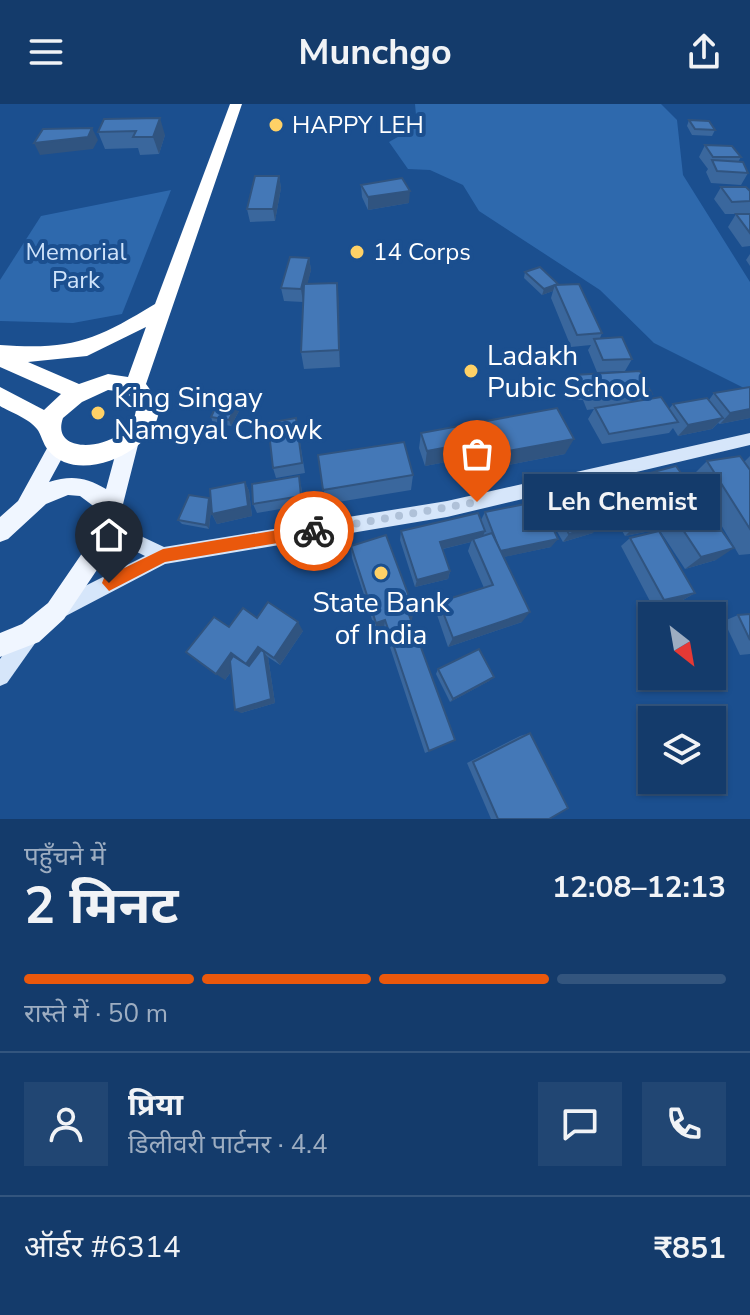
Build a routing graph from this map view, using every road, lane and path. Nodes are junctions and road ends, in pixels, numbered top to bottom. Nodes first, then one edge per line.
1 (236, 104) edge
2 (163, 308) junction
3 (0, 355) edge
4 (135, 386) junction
5 (77, 392) junction
6 (0, 395) edge
7 (54, 436) junction
8 (750, 439) edge
9 (129, 441) junction
10 (27, 503) junction
11 (111, 519) junction
12 (0, 532) edge
13 (163, 556) junction
14 (56, 611) junction
15 (30, 633) junction
16 (0, 645) edge
17 (0, 676) edge

1 - 2 highway
2 - 3 highway
2 - 4 highway
3 - 5 highway
4 - 5 highway
4 - 9 highway
5 - 7 highway
6 - 7 highway
7 - 9 highway
7 - 10 main road
8 - 13 street
9 - 11 main road
10 - 11 main road
10 - 12 main road
11 - 13 street
11 - 14 main road
13 - 14 street
14 - 15 main road
15 - 16 main road
15 - 17 street

